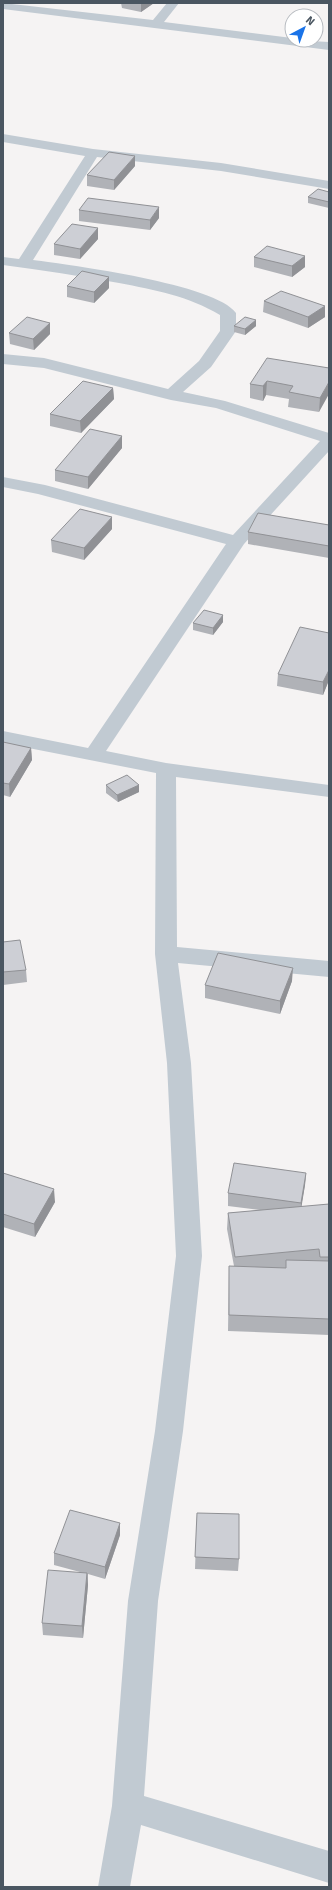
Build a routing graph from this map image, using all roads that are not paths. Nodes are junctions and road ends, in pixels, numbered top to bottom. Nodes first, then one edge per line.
1 (173, 3) edge
2 (3, 5) edge
3 (156, 24) junction
4 (329, 46) edge
5 (3, 138) edge
6 (93, 153) junction
7 (329, 185) edge
8 (3, 261) edge
9 (24, 263) junction
10 (3, 359) edge
11 (171, 396) junction
12 (329, 440) edge
13 (3, 482) edge
14 (237, 541) junction
15 (3, 737) edge
16 (93, 754) junction
17 (166, 769) junction
18 (329, 791) edge
19 (166, 954) junction
20 (329, 969) edge
21 (128, 1806) junction
22 (329, 1867) edge
23 (114, 1887) edge

1 - 3 street
2 - 3 street
3 - 4 street
5 - 6 street
6 - 7 street
6 - 9 street
8 - 9 street
9 - 11 street
10 - 11 street
11 - 12 street
12 - 14 street
13 - 14 street
14 - 16 street
15 - 16 street
16 - 17 street
17 - 18 street
17 - 19 street
19 - 20 street
19 - 21 street
21 - 22 street
21 - 23 street

